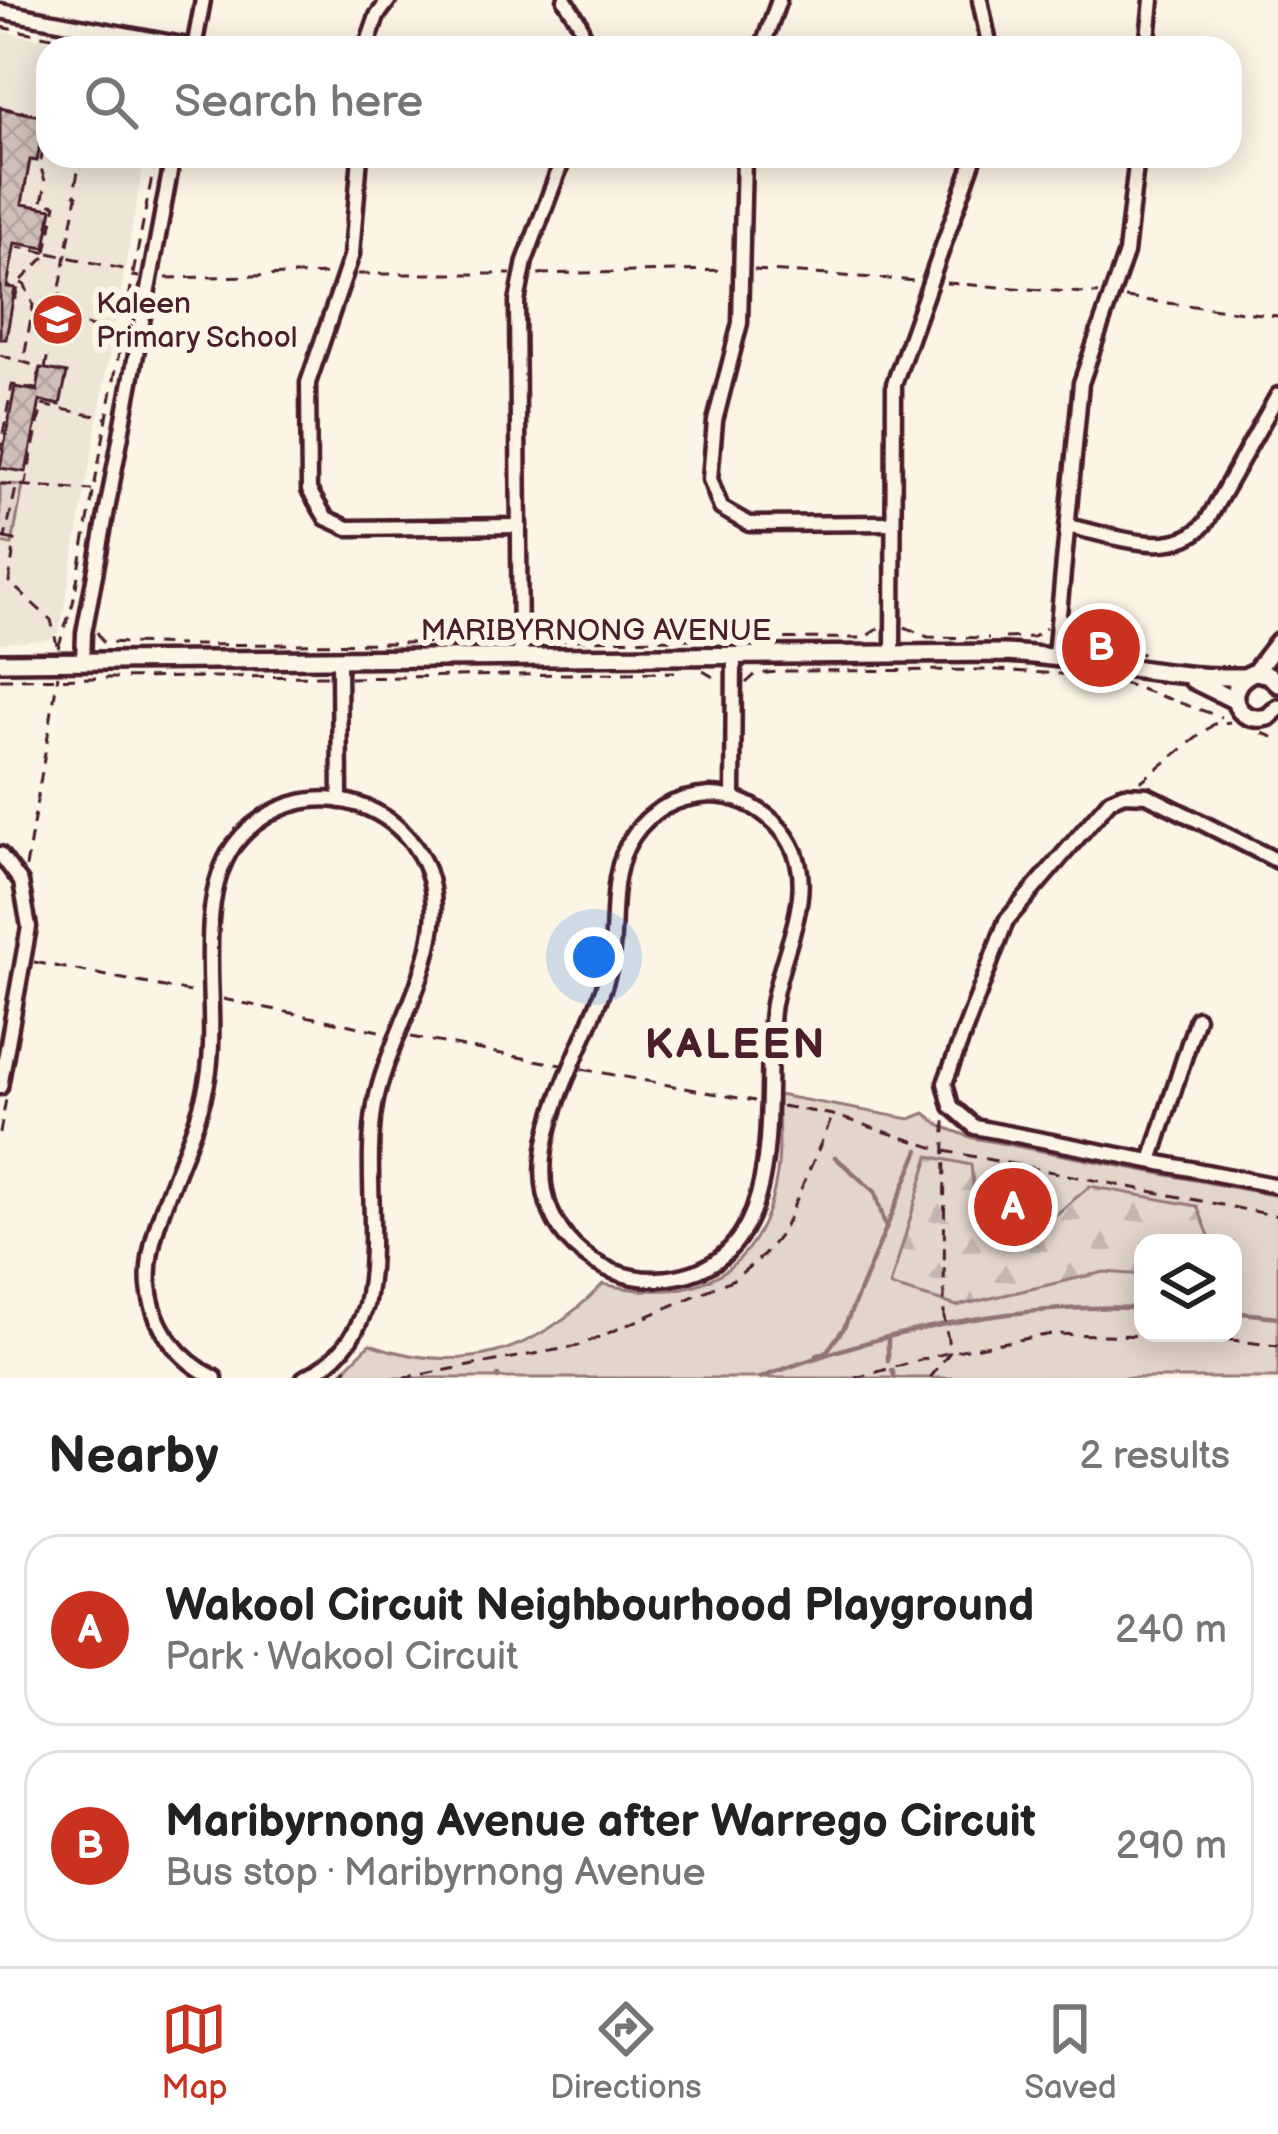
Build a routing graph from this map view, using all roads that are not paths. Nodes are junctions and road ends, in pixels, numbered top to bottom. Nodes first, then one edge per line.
1 (202, 0) edge
2 (388, 0) edge
3 (565, 0) edge
4 (779, 0) edge
5 (980, 0) edge
6 (1152, 0) edge
7 (7, 8) edge
8 (141, 36) edge
9 (196, 36) edge
10 (370, 36) edge
11 (583, 36) edge
12 (766, 36) edge
13 (989, 36) edge
14 (1148, 36) edge
15 (171, 168) edge
16 (359, 168) edge
17 (561, 168) edge
18 (744, 168) edge
19 (971, 168) edge
20 (1136, 168) edge
21 (1278, 395) edge
22 (892, 523) junction
23 (519, 526) junction
24 (1067, 526) junction
25 (1278, 642) edge
26 (893, 654) junction
27 (1055, 656) junction
28 (734, 657) junction
29 (520, 658) junction
30 (0, 662) edge
31 (83, 662) junction
32 (339, 668) junction
33 (1250, 675) junction
34 (1190, 678) junction
35 (1278, 684) edge
36 (1234, 700) junction
37 (1275, 715) edge
38 (733, 798) junction
39 (340, 801) junction
40 (0, 854) edge
41 (1278, 861) edge
42 (1197, 1018) dead end
43 (0, 1087) edge
44 (1150, 1161) junction
45 (1278, 1186) edge
46 (214, 1378) edge
47 (304, 1378) edge

1 - 9 street
2 - 10 street
3 - 11 street
4 - 12 street
5 - 13 street
6 - 14 street
7 - 8 street
15 - 31 street
16 - 23 street
17 - 23 street
18 - 22 street
19 - 22 street
20 - 24 street
21 - 24 street
22 - 26 street
23 - 29 street
24 - 27 street
25 - 33 street
26 - 27 street, MARIBYRNONG AVENUE
26 - 28 street, MARIBYRNONG AVENUE
27 - 34 street, MARIBYRNONG AVENUE
28 - 29 street, MARIBYRNONG AVENUE
28 - 38 street
29 - 32 street, MARIBYRNONG AVENUE
30 - 31 street, MARIBYRNONG AVENUE
31 - 32 street, MARIBYRNONG AVENUE
32 - 39 street
33 - 34 street, MARIBYRNONG AVENUE
33 - 35 street
33 - 36 street
34 - 36 street, MARIBYRNONG AVENUE
36 - 37 street, MARIBYRNONG AVENUE
38 - 38 street
39 - 46 street
39 - 47 street
40 - 43 street
41 - 44 street
42 - 44 street
44 - 45 street

